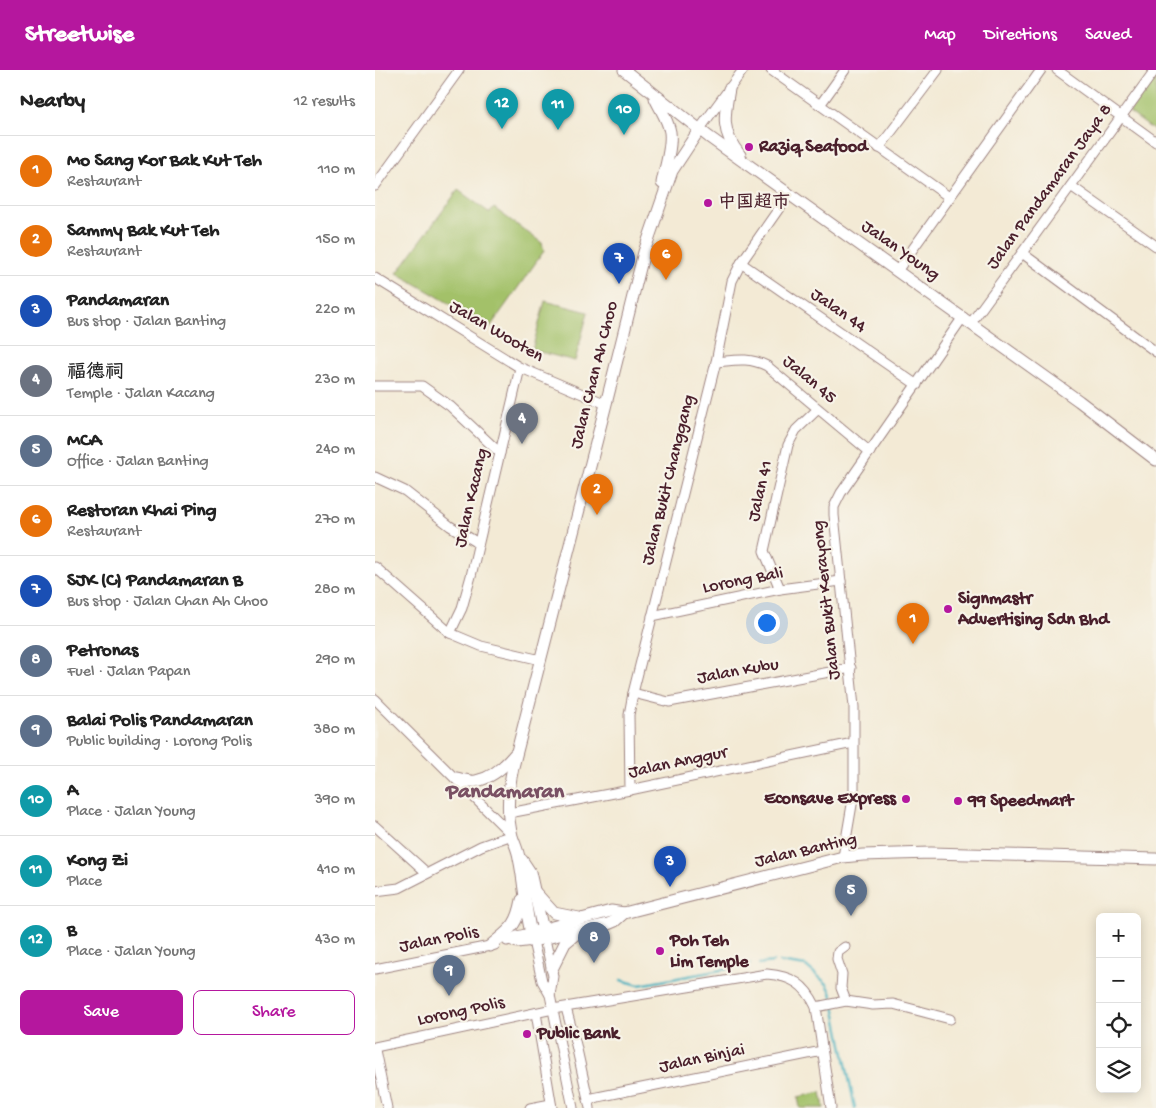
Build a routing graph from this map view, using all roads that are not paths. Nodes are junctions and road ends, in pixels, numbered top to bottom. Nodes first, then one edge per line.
1 (459, 70) edge
2 (624, 70) edge
3 (743, 70) edge
4 (771, 70) edge
5 (845, 70) edge
6 (937, 70) edge
7 (1041, 70) edge
8 (1057, 70) edge
9 (1155, 70) edge
10 (729, 89) junction
11 (653, 94) junction
12 (819, 105) junction
13 (1121, 116) junction
14 (699, 130) junction
15 (1156, 142) edge
16 (879, 148) junction
17 (748, 164) junction
18 (375, 186) edge
19 (1071, 186) junction
20 (789, 194) junction
21 (949, 197) junction
22 (655, 216) junction
23 (1156, 246) edge
24 (1022, 253) junction
25 (741, 263) junction
26 (897, 270) junction
27 (375, 278) edge
28 (967, 320) junction
29 (1156, 352) edge
30 (716, 362) junction
31 (520, 368) junction
32 (917, 385) junction
33 (375, 386) edge
34 (606, 404) junction
35 (818, 409) junction
36 (870, 452) junction
37 (500, 453) junction
38 (1156, 460) edge
39 (375, 477) edge
40 (478, 543) junction
41 (375, 567) edge
42 (841, 581) junction
43 (780, 589) junction
44 (652, 616) junction
45 (450, 633) junction
46 (541, 660) junction
47 (851, 668) junction
48 (633, 692) junction
49 (375, 699) edge
50 (853, 743) junction
51 (517, 752) junction
52 (456, 778) junction
53 (630, 790) junction
54 (509, 813) junction
55 (375, 826) edge
56 (512, 835) junction
57 (843, 857) junction
58 (1156, 859) edge
59 (427, 873) junction
60 (375, 891) edge
61 (529, 891) junction
62 (581, 925) junction
63 (544, 934) junction
64 (531, 937) junction
65 (490, 946) junction
66 (845, 947) dead end
67 (375, 969) edge
68 (552, 975) junction
69 (550, 995) junction
70 (842, 1001) junction
71 (816, 1007) junction
72 (566, 1008) junction
73 (553, 1009) junction
74 (536, 1013) junction
75 (950, 1019) dead end
76 (375, 1048) edge
77 (822, 1051) junction
78 (589, 1103) edge
79 (551, 1106) edge
80 (387, 1108) edge
81 (529, 1108) edge
82 (573, 1108) edge
83 (831, 1108) edge

1 - 18 street
2 - 11 main road, Jalan Young
3 - 10 street
4 - 12 street
5 - 12 street
6 - 16 street
7 - 21 street
8 - 13 street
9 - 13 street, Jalan Pandamaran Jaya 8
10 - 14 street
10 - 17 main road
11 - 14 main road, Jalan Young
11 - 22 main road
12 - 16 street
13 - 15 street
13 - 19 street, Jalan Pandamaran Jaya 8
14 - 17 main road, Jalan Young
14 - 22 main road, Jalan Chan Ah Choo
16 - 21 street
17 - 20 main road, Jalan Young
19 - 23 street
19 - 24 street, Jalan Pandamaran Jaya 8
20 - 25 street, Jalan Bukit Changgang
20 - 26 main road, Jalan Young
21 - 26 street
22 - 34 main road, Jalan Chan Ah Choo
24 - 28 street, Jalan Pandamaran Jaya 8
24 - 29 street
25 - 30 street, Jalan Bukit Changgang
25 - 32 street, Jalan 44
26 - 28 main road, Jalan Young
27 - 31 street, Jalan Wooten
28 - 32 street, Jalan Bukit Kerayong
28 - 38 main road, Jalan Young
30 - 35 street, Jalan 45
30 - 44 street, Jalan Bukit Changgang
31 - 34 street, Jalan Wooten
31 - 37 street, Jalan Kacang
32 - 36 street, Jalan Bukit Kerayong
33 - 37 street
34 - 46 main road, Jalan Chan Ah Choo
35 - 36 street, Jalan 45
35 - 43 street, Jalan 41
36 - 42 street, Jalan Bukit Kerayong
37 - 40 street, Jalan Kacang
39 - 40 street
40 - 45 street, Jalan Kacang
41 - 45 street
42 - 43 street, Lorong Bali
42 - 47 street, Jalan Bukit Kerayong
43 - 44 street, Lorong Bali
44 - 48 street, Jalan Bukit Changgang
45 - 46 street
46 - 51 main road, Jalan Chan Ah Choo
47 - 48 street, Jalan Kubu
47 - 50 street, Jalan Bukit Kerayong
48 - 53 street, Jalan Bukit Changgang
49 - 52 street
50 - 53 street, Jalan Anggur
50 - 57 street, Jalan Bukit Kerayong
51 - 52 main road
51 - 54 main road, Jalan Chan Ah Choo
52 - 56 street
53 - 54 street, Jalan Anggur
54 - 56 main road, Jalan Chan Ah Choo
55 - 59 street
56 - 59 street
56 - 61 main road, Jalan Chan Ah Choo
57 - 58 main road, Jalan Banting
57 - 62 main road, Jalan Banting
59 - 60 street
61 - 62 main road
61 - 63 main road
61 - 64 main road
61 - 65 main road
62 - 63 main road, Jalan Banting
62 - 68 main road
63 - 64 main road, Jalan Banting
63 - 68 street
64 - 65 street, Jalan Polis
64 - 69 street
65 - 67 street, Jalan Polis
66 - 70 street
68 - 69 street
69 - 73 street
70 - 71 street
70 - 75 street
71 - 72 street, Lorong Polis
71 - 77 street
72 - 73 street, Lorong Polis
72 - 78 street
73 - 74 street, Lorong Polis
73 - 82 street
74 - 76 street, Lorong Polis
74 - 79 street
76 - 80 street
77 - 78 street, Jalan Binjai
77 - 83 street
79 - 81 street

